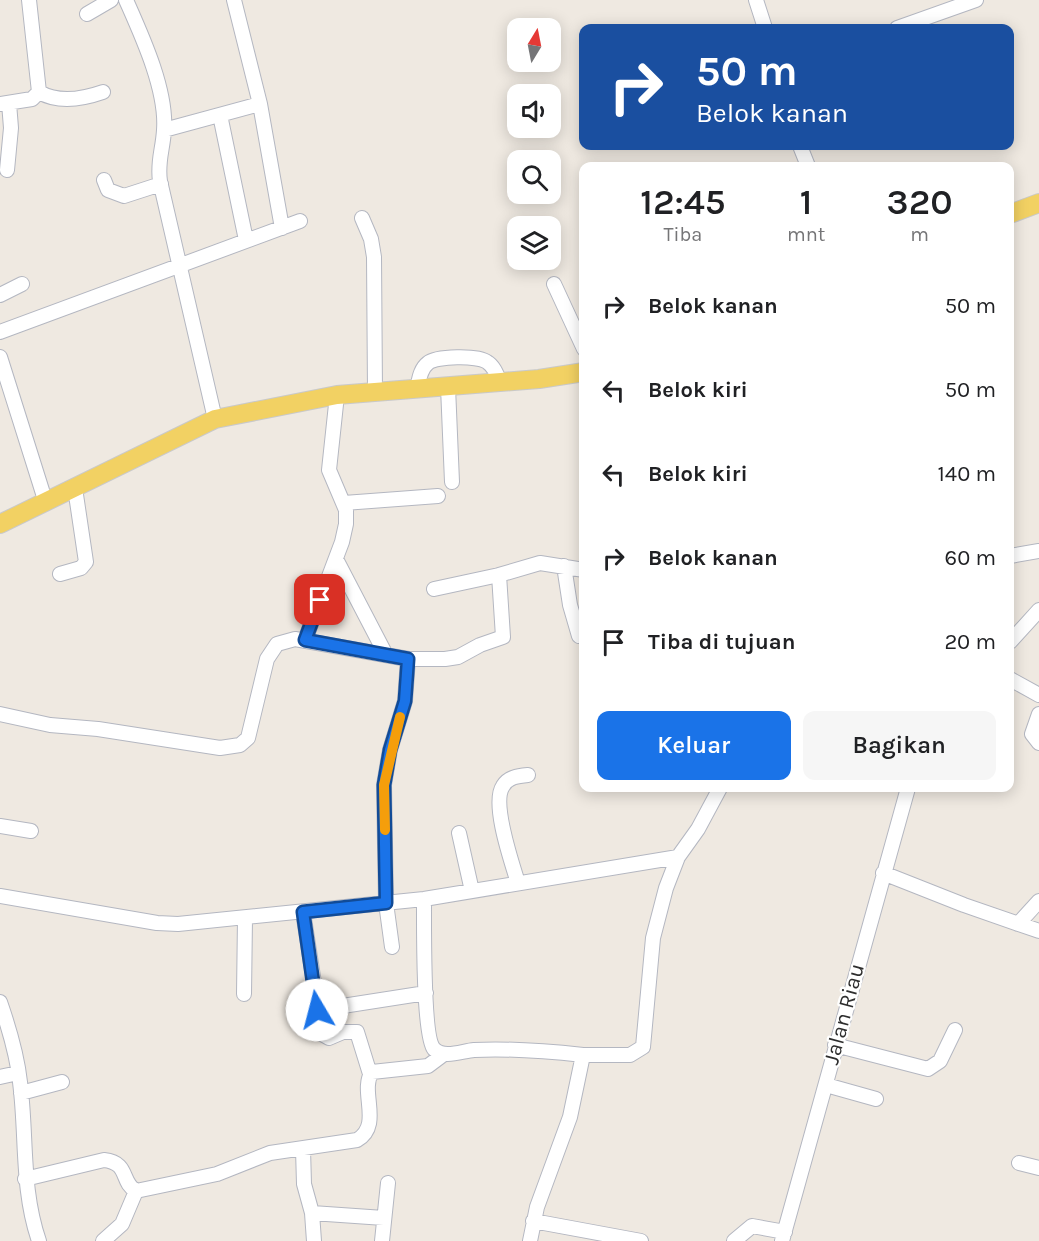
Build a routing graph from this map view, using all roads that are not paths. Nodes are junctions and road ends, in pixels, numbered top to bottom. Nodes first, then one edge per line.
1 (29, 0) edge
2 (111, 0) edge
3 (126, 0) edge
4 (234, 0) edge
5 (756, 0) edge
6 (976, 0) edge
7 (937, 6) edge
8 (87, 14) dead end
9 (764, 24) edge
10 (904, 24) edge
11 (39, 92) junction
12 (103, 92) dead end
13 (4, 104) edge
14 (260, 104) junction
15 (220, 115) junction
16 (164, 130) junction
17 (8, 170) dead end
18 (104, 180) dead end
19 (161, 184) junction
20 (1039, 203) edge
21 (1014, 212) edge
22 (362, 218) dead end
23 (300, 221) dead end
24 (282, 228) junction
25 (246, 240) junction
26 (178, 266) junction
27 (22, 284) dead end
28 (554, 284) dead end
29 (0, 295) edge
30 (0, 332) edge
31 (579, 338) edge
32 (0, 357) edge
33 (579, 373) edge
34 (500, 382) junction
35 (448, 387) junction
36 (417, 389) junction
37 (375, 392) junction
38 (337, 395) junction
39 (215, 419) junction
40 (452, 482) dead end
41 (75, 488) junction
42 (438, 496) dead end
43 (46, 503) junction
44 (344, 503) junction
45 (0, 524) edge
46 (1039, 551) edge
47 (1014, 555) edge
48 (336, 559) junction
49 (564, 566) junction
50 (579, 569) edge
51 (60, 574) dead end
52 (499, 575) junction
53 (434, 589) dead end
54 (1039, 610) edge
55 (579, 636) dead end
56 (1014, 638) edge
57 (305, 640) junction
58 (386, 655) junction
59 (408, 659) junction
60 (1014, 681) edge
61 (1039, 695) edge
62 (0, 714) edge
63 (1039, 714) edge
64 (1039, 743) edge
65 (528, 775) dead end
66 (718, 792) edge
67 (907, 792) edge
68 (0, 826) edge
69 (31, 831) dead end
70 (459, 833) dead end
71 (678, 857) junction
72 (883, 873) junction
73 (518, 883) junction
74 (472, 891) junction
75 (0, 896) edge
76 (424, 899) junction
77 (1039, 901) edge
78 (386, 903) junction
79 (303, 912) junction
80 (245, 918) junction
81 (1018, 924) junction
82 (1039, 931) edge
83 (392, 947) dead end
84 (426, 993) junction
85 (244, 994) dead end
86 (0, 1002) edge
87 (317, 1010) junction
88 (955, 1030) dead end
89 (836, 1046) junction
90 (444, 1054) junction
91 (583, 1055) junction
92 (18, 1073) junction
93 (370, 1074) junction
94 (0, 1077) edge
95 (62, 1082) dead end
96 (826, 1085) junction
97 (21, 1093) junction
98 (876, 1099) dead end
99 (303, 1149) junction
100 (1019, 1163) dead end
101 (1039, 1168) edge
102 (25, 1179) junction
103 (388, 1183) dead end
104 (136, 1191) junction
105 (312, 1213) junction
106 (384, 1218) junction
107 (533, 1221) junction
108 (784, 1237) edge
109 (39, 1241) edge
110 (103, 1241) edge
111 (314, 1241) edge
112 (382, 1241) edge
113 (530, 1241) edge
114 (641, 1241) edge
115 (734, 1241) edge

1 - 11 street
2 - 8 street
3 - 16 street
4 - 14 street
5 - 9 street
6 - 7 street
7 - 10 street
11 - 12 street
11 - 13 street
13 - 17 street
14 - 15 street
14 - 24 street
15 - 16 street
15 - 25 street
16 - 19 street
18 - 19 street
19 - 26 street
20 - 21 main road
22 - 37 street
23 - 24 street
24 - 25 street
25 - 26 street
26 - 30 street
26 - 39 street
27 - 29 street
28 - 31 street
32 - 43 street
33 - 34 main road
34 - 35 main road
34 - 36 street
35 - 36 main road
35 - 40 street
36 - 37 main road
37 - 38 main road
38 - 39 main road
38 - 44 street
39 - 41 main road
41 - 43 main road
41 - 51 street
42 - 44 street
43 - 45 main road
44 - 48 street
46 - 47 street
48 - 57 street
48 - 58 street
49 - 50 street
49 - 52 street
49 - 55 street
52 - 53 street
52 - 59 street
54 - 56 street
57 - 58 street
57 - 62 street
58 - 59 street
59 - 78 street
60 - 61 street
63 - 64 street
65 - 73 street
66 - 71 street
67 - 72 street, Jalan Riau
68 - 69 street
70 - 74 street
71 - 73 street
71 - 91 street
72 - 81 street
72 - 89 street, Jalan Riau
73 - 74 street
74 - 76 street
75 - 80 street
76 - 78 street
76 - 84 street
77 - 81 street
78 - 79 street
78 - 83 street
79 - 80 street
79 - 87 street
80 - 85 street
81 - 82 street
84 - 87 street
84 - 90 street
86 - 92 street
87 - 93 street
88 - 89 street
89 - 96 street, Jalan Riau
90 - 91 street
90 - 93 street
91 - 107 street
92 - 94 street
92 - 97 street
93 - 99 street
95 - 97 street
96 - 98 street
96 - 108 street, Jalan Riau
97 - 102 street
99 - 104 street
99 - 105 street
100 - 101 street
102 - 104 street
102 - 109 street
103 - 106 street
104 - 110 street
105 - 106 street
105 - 111 street
106 - 112 street
107 - 113 street
107 - 114 street
108 - 115 street

